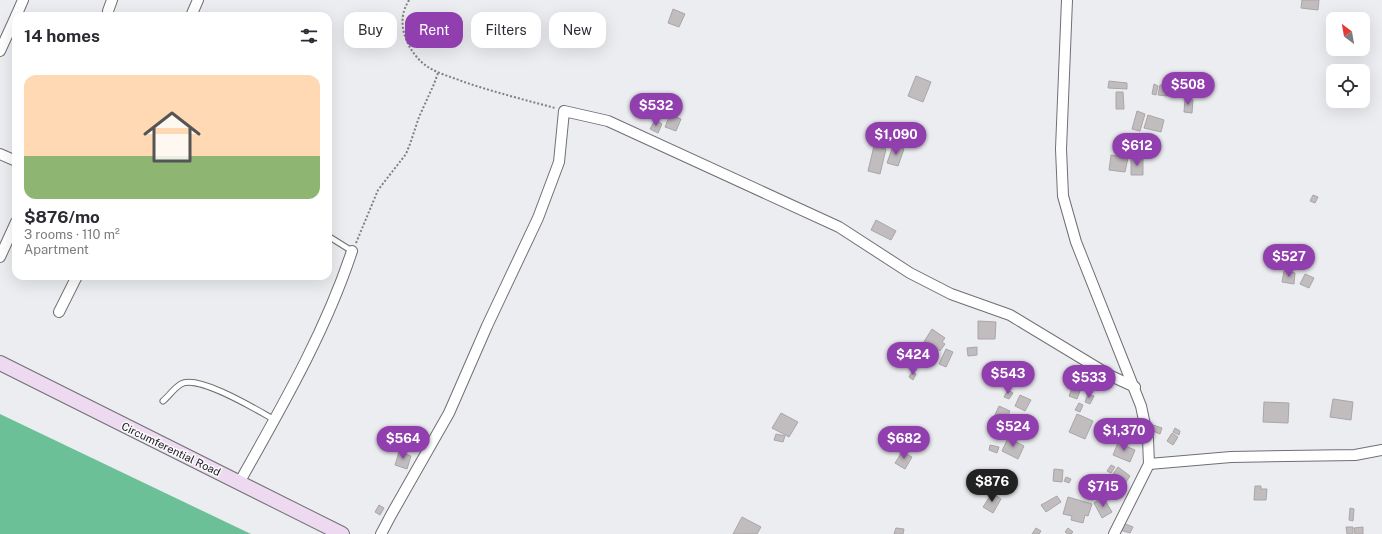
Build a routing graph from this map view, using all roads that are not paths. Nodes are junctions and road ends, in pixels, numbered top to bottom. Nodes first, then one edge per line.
1 (23, 0) edge
2 (112, 0) edge
3 (198, 0) edge
4 (1067, 0) edge
5 (108, 11) dead end
6 (18, 12) edge
7 (193, 12) edge
8 (12, 25) edge
9 (0, 51) edge
10 (0, 154) edge
11 (12, 159) edge
12 (12, 231) edge
13 (332, 238) edge
14 (352, 251) joint
15 (0, 257) edge
16 (75, 280) edge
17 (59, 312) dead end
18 (0, 363) edge
19 (1135, 387) junction
20 (163, 402) dead end
21 (275, 420) junction
22 (1382, 450) edge
23 (1149, 464) junction
24 (239, 482) junction
25 (342, 534) edge
26 (381, 534) edge
27 (1114, 534) edge

1 - 6 street
2 - 5 street
3 - 7 street
4 - 19 street
8 - 9 street
10 - 11 street
12 - 15 street
13 - 14 lane
14 - 21 street
16 - 17 street
18 - 24 main road, Circumferential Road
19 - 23 street
19 - 26 street
20 - 21 lane
21 - 24 street
22 - 23 street
23 - 27 street
24 - 25 main road, Circumferential Road

